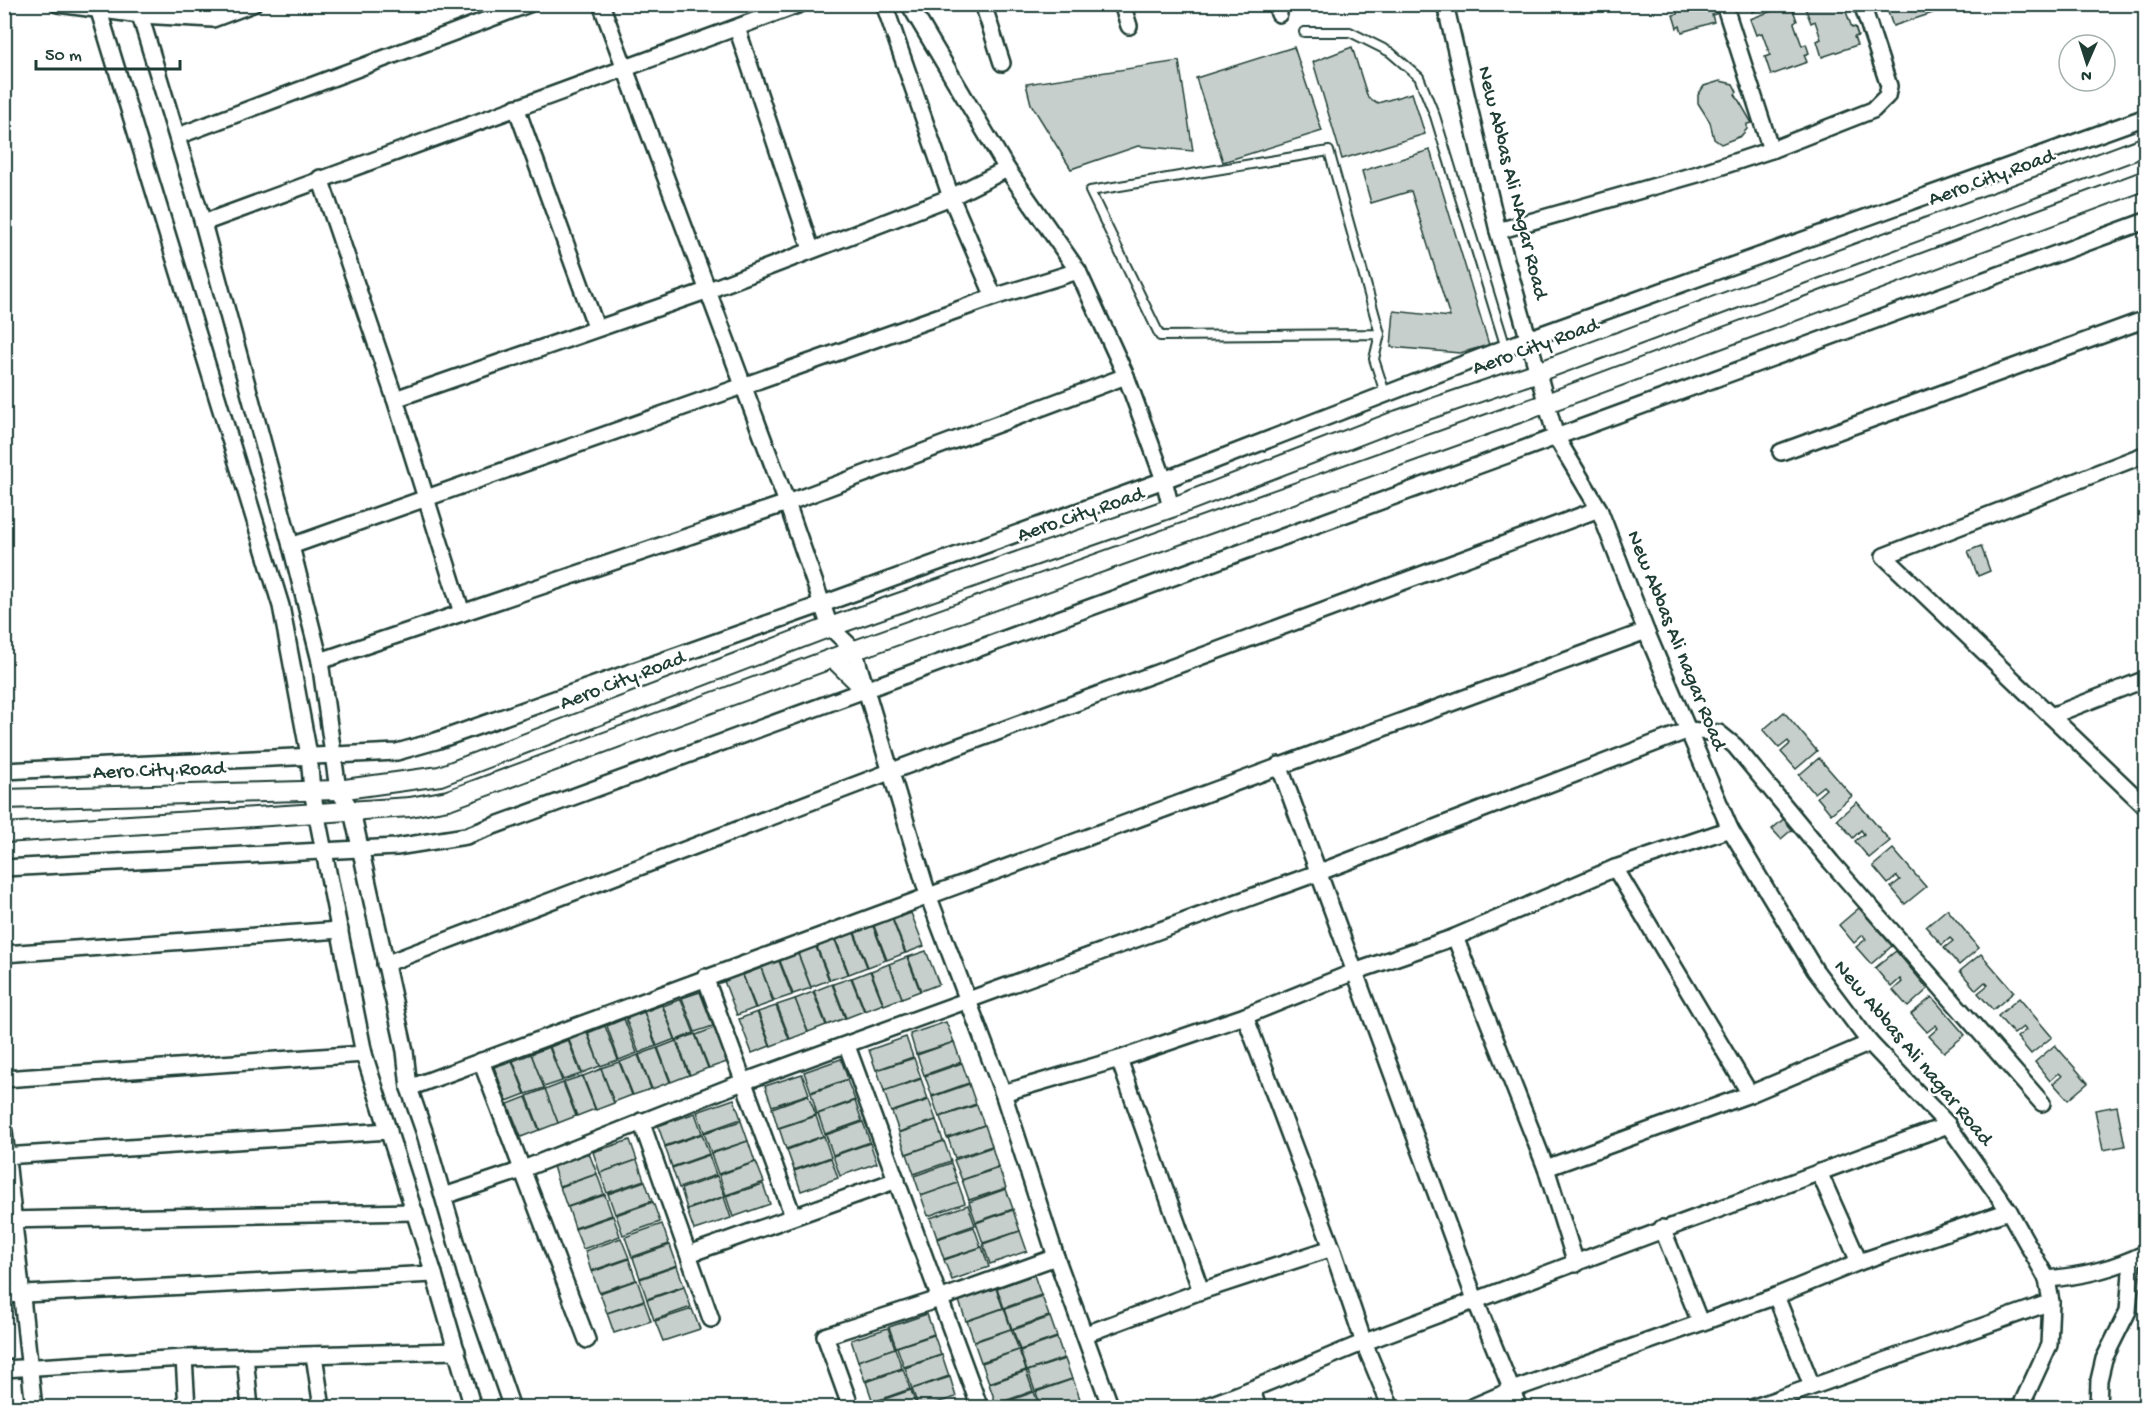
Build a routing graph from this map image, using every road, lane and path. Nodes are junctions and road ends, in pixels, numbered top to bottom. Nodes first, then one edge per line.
1 (58, 4) edge
2 (253, 4) edge
3 (530, 4) edge
4 (601, 4) edge
5 (801, 4) edge
6 (884, 4) edge
7 (909, 4) edge
8 (983, 4) edge
9 (1122, 4) edge
10 (1445, 4) edge
11 (1724, 4) edge
12 (1862, 4) edge
13 (98, 8) junction
14 (140, 15) junction
15 (1129, 26) dead end
16 (737, 28) junction
17 (1305, 32) dead end
18 (1002, 63) dead end
19 (623, 68) junction
20 (516, 107) junction
21 (2145, 117) edge
22 (178, 136) junction
23 (2145, 146) edge
24 (1771, 150) junction
25 (1007, 169) junction
26 (320, 178) junction
27 (2145, 180) edge
28 (951, 196) junction
29 (2145, 221) edge
30 (203, 223) junction
31 (1498, 231) junction
32 (811, 249) junction
33 (1078, 271) junction
34 (708, 290) junction
35 (994, 297) junction
36 (2145, 319) edge
37 (596, 327) junction
38 (1380, 334) junction
39 (1528, 339) junction
40 (1506, 348) junction
41 (1538, 372) junction
42 (1126, 376) junction
43 (743, 385) junction
44 (1385, 393) junction
45 (395, 399) junction
46 (1546, 403) junction
47 (1556, 437) junction
48 (1781, 452) dead end
49 (2145, 454) edge
50 (1164, 480) junction
51 (424, 498) junction
52 (787, 503) junction
53 (1171, 508) junction
54 (1599, 508) junction
55 (291, 546) junction
56 (823, 604) junction
57 (462, 613) junction
58 (830, 627) junction
59 (1646, 631) junction
60 (854, 650) junction
61 (833, 658) junction
62 (320, 661) junction
63 (2145, 679) edge
64 (867, 691) junction
65 (2051, 716) junction
66 (1689, 730) junction
67 (333, 754) junction
68 (309, 755) junction
69 (1279, 765) junction
70 (4, 771) edge
71 (892, 771) junction
72 (312, 790) junction
73 (338, 790) junction
74 (4, 799) edge
75 (2145, 807) edge
76 (352, 811) junction
77 (319, 813) junction
78 (1730, 830) junction
79 (4, 833) edge
80 (359, 848) junction
81 (325, 849) junction
82 (4, 868) edge
83 (1615, 868) junction
84 (1320, 872) junction
85 (928, 895) junction
86 (340, 930) junction
87 (1455, 937) junction
88 (4, 954) edge
89 (385, 964) junction
90 (1354, 972) junction
91 (705, 977) junction
92 (969, 1002) junction
93 (1245, 1016) junction
94 (1870, 1043) junction
95 (847, 1046) junction
96 (364, 1054) junction
97 (1119, 1059) junction
98 (481, 1060) junction
99 (4, 1079) edge
100 (743, 1082) junction
101 (409, 1088) junction
102 (1003, 1093) junction
103 (1750, 1094) junction
104 (2042, 1103) dead end
105 (640, 1121) junction
106 (1948, 1125) junction
107 (4, 1131) edge
108 (389, 1131) junction
109 (6, 1156) edge
110 (523, 1168) junction
111 (1546, 1168) junction
112 (1819, 1172) junction
113 (897, 1180) junction
114 (444, 1196) junction
115 (2009, 1211) junction
116 (415, 1212) junction
117 (794, 1216) junction
118 (9, 1220) edge
119 (1662, 1228) junction
120 (1332, 1248) junction
121 (689, 1254) junction
122 (1056, 1257) junction
123 (2132, 1260) edge
124 (1859, 1262) junction
125 (1576, 1263) junction
126 (434, 1274) junction
127 (2047, 1279) junction
128 (1200, 1291) junction
129 (21, 1294) junction
130 (4, 1295) edge
131 (1776, 1296) junction
132 (939, 1299) junction
133 (1476, 1302) junction
134 (2051, 1302) junction
135 (711, 1319) dead end
136 (1700, 1322) junction
137 (1086, 1334) junction
138 (587, 1340) dead end
139 (1364, 1343) junction
140 (457, 1351) junction
141 (314, 1355) junction
142 (245, 1356) junction
143 (184, 1358) junction
144 (29, 1366) junction
145 (4, 1369) edge
146 (1812, 1386) junction
147 (1252, 1390) junction
148 (1512, 1390) junction
149 (34, 1407) edge
150 (187, 1407) edge
151 (250, 1407) edge
152 (322, 1407) edge
153 (473, 1407) edge
154 (512, 1407) edge
155 (851, 1407) edge
156 (980, 1407) edge
157 (1111, 1407) edge
158 (1201, 1407) edge
159 (1258, 1407) edge
160 (1391, 1407) edge
161 (1470, 1407) edge
162 (1519, 1407) edge
163 (1752, 1407) edge
164 (2020, 1407) edge
165 (2098, 1407) edge

1 - 13 street
2 - 14 street
3 - 22 street
4 - 19 street
5 - 16 street
6 - 28 street
7 - 25 street
8 - 18 street
9 - 15 street
10 - 31 street, New Abbas Ali NAgar Road
11 - 24 street
12 - 24 street
13 - 14 street
13 - 68 street
14 - 22 street
16 - 19 street
16 - 32 street
17 - 40 lane
19 - 20 street
19 - 34 street
20 - 26 street
20 - 37 street
21 - 39 street
22 - 30 street
23 - 41 street, Aero City Road
24 - 31 street
25 - 28 street
25 - 33 street
26 - 30 street
26 - 45 street
27 - 46 street
28 - 32 street
28 - 35 street
29 - 47 street
30 - 55 street
31 - 39 street, New Abbas Ali NAgar Road
32 - 34 street
33 - 35 street
33 - 42 street
34 - 37 street
34 - 43 street
35 - 43 street
36 - 48 street
37 - 45 street
38 - 38 lane
38 - 44 lane
39 - 40 street
39 - 41 street, New Abbas Ali NAgar Road
40 - 44 street
41 - 46 street, New Abbas Ali NAgar Road
41 - 53 street, Aero City Road
42 - 50 street
42 - 52 street
43 - 51 street
43 - 52 street
44 - 50 street
45 - 51 street
46 - 47 street, New Abbas Ali nagar Road
46 - 60 street
47 - 54 street, New Abbas Ali nagar Road
47 - 64 street
49 - 65 street
50 - 53 street
50 - 56 street
51 - 55 street
51 - 57 street
52 - 56 street
52 - 57 street
53 - 58 street, Aero City Road
54 - 59 street, New Abbas Ali nagar Road
54 - 71 street
55 - 62 street
56 - 58 street
56 - 67 street
57 - 62 street
58 - 60 street
58 - 73 street, Aero City Road
59 - 66 street, New Abbas Ali nagar Road
59 - 69 street
60 - 61 street
60 - 64 street
61 - 64 street
61 - 76 street
62 - 67 street
63 - 65 street
64 - 71 street
64 - 80 street
65 - 75 street
66 - 78 street, New Abbas Ali nagar Road
66 - 84 street
66 - 104 street
67 - 68 street
67 - 73 street
68 - 70 street
68 - 72 street
69 - 84 street
69 - 85 street
71 - 85 street
71 - 89 street
72 - 73 street, Aero City Road
72 - 74 street, Aero City Road
72 - 77 street
73 - 76 street
76 - 77 street
76 - 80 street
77 - 79 street
77 - 81 street
78 - 83 street
78 - 94 street, New Abbas Ali nagar Road
80 - 81 street
80 - 89 street
81 - 82 street
81 - 86 street
83 - 87 street
83 - 103 street
84 - 90 street
84 - 92 street
85 - 91 street
85 - 92 street
86 - 88 street
86 - 96 street
87 - 90 street
87 - 111 street
89 - 101 street
90 - 93 street
90 - 133 street
91 - 98 street
91 - 100 street
92 - 95 street
92 - 102 street
93 - 97 street
93 - 120 street
94 - 103 street
94 - 106 street, New Abbas Ali nagar Road
95 - 100 street
95 - 113 street
96 - 99 street
96 - 108 street
97 - 102 street
97 - 128 street
98 - 101 street
98 - 110 street
100 - 105 street
100 - 117 street
101 - 114 street
102 - 122 street
103 - 111 street
105 - 110 street
105 - 121 street
106 - 112 street
106 - 115 street, New Abbas Ali nagar Road
107 - 109 street
108 - 109 street
108 - 116 street
109 - 118 street
110 - 114 street
110 - 138 street
111 - 125 street
112 - 119 street
112 - 124 street
113 - 117 street
113 - 132 street
114 - 154 street
115 - 124 street
115 - 127 street, New Abbas Ali nagar Road
116 - 118 street
116 - 126 street
117 - 121 street
118 - 129 street
119 - 125 street
119 - 136 street
120 - 128 street
120 - 139 street
121 - 135 street
122 - 132 street
122 - 137 street
123 - 127 street
123 - 165 street
124 - 131 street
125 - 133 street
126 - 129 street
126 - 140 street
127 - 134 street, New Abbas Ali nagar Road
128 - 137 street
129 - 130 street
129 - 144 street
131 - 136 street
131 - 146 street
132 - 155 street
132 - 156 street
133 - 139 street
133 - 148 street
134 - 146 street
134 - 164 street, New Abbas Ali nagar Road
136 - 148 street
137 - 157 street
139 - 147 street
139 - 160 street
140 - 141 street
140 - 153 street
141 - 142 street
141 - 152 street
142 - 143 street
142 - 151 street
143 - 144 street
143 - 150 street
144 - 145 street
144 - 149 street
146 - 163 street
147 - 158 street
147 - 159 street
148 - 161 street
148 - 162 street

